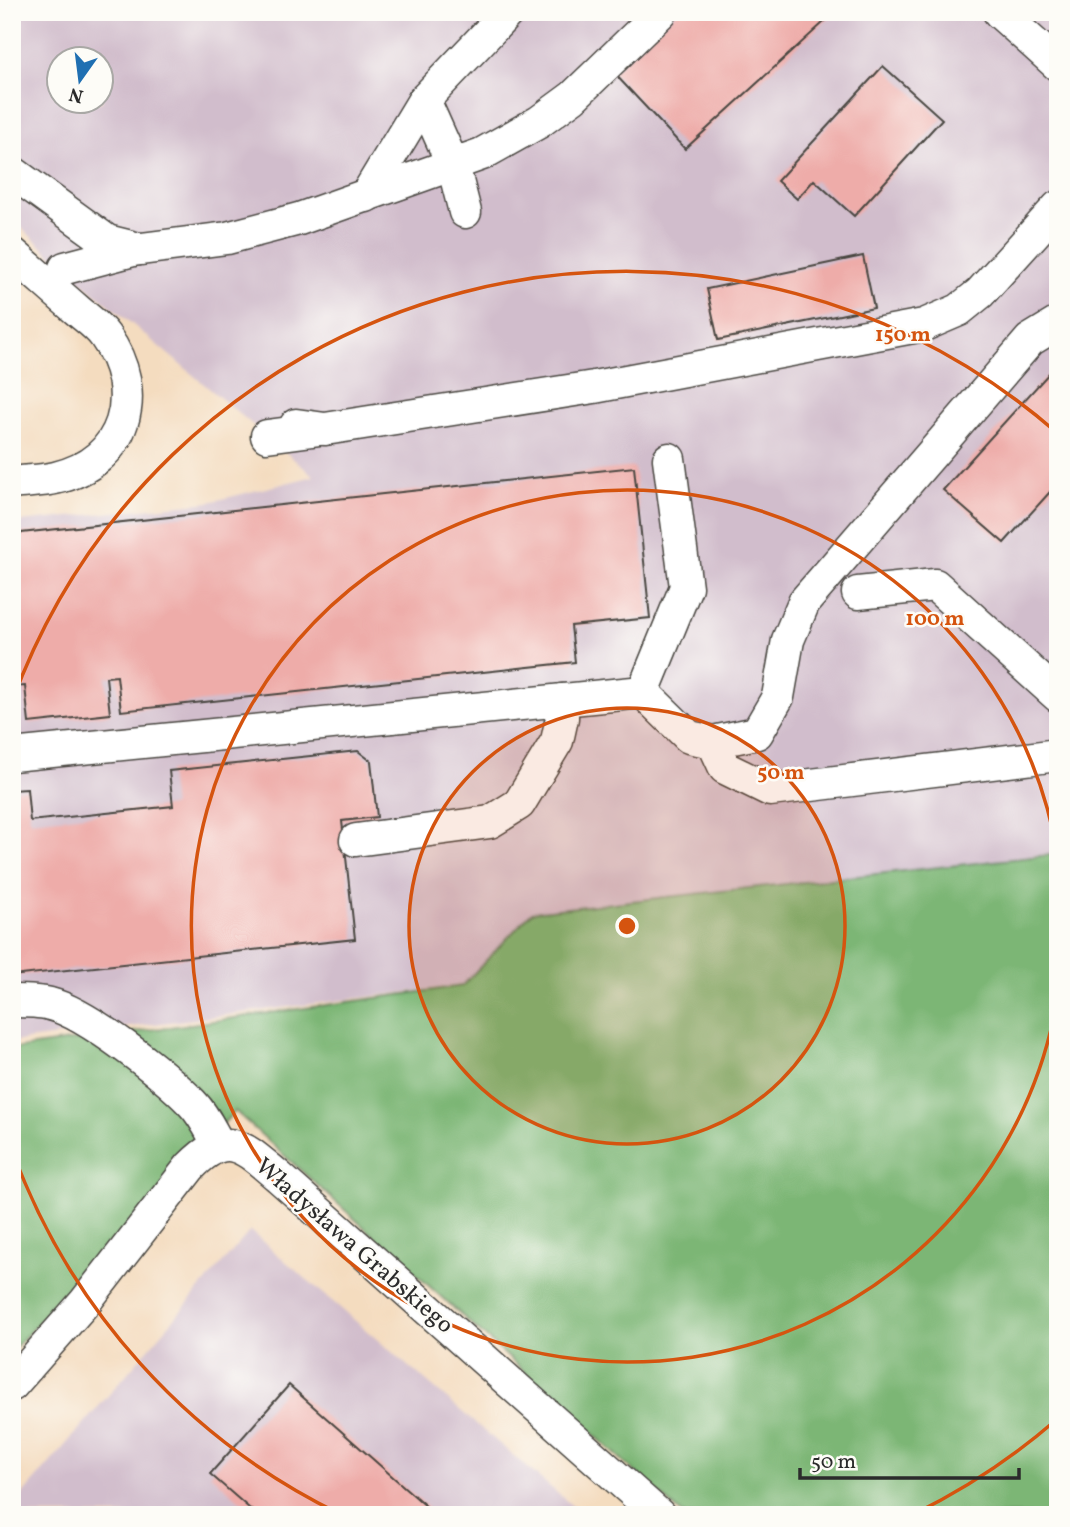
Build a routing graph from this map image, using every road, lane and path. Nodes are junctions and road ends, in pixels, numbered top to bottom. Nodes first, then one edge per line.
1 (508, 12) edge
2 (662, 12) edge
3 (999, 12) edge
4 (1058, 65) edge
5 (424, 100) junction
6 (453, 164) junction
7 (12, 172) edge
8 (366, 195) junction
9 (1058, 207) edge
10 (465, 212) dead end
11 (140, 249) junction
12 (12, 253) edge
13 (65, 268) dead end
14 (1058, 323) edge
15 (267, 436) dead end
16 (669, 458) dead end
17 (12, 483) edge
18 (858, 593) dead end
19 (643, 692) junction
20 (1058, 696) edge
21 (562, 700) junction
22 (713, 742) junction
23 (12, 755) edge
24 (1058, 755) edge
25 (356, 840) dead end
26 (12, 1001) edge
27 (219, 1145) junction
28 (12, 1385) edge
29 (659, 1515) edge

1 - 5 street
2 - 6 street
3 - 4 street
5 - 6 street
5 - 8 street
6 - 8 street
6 - 10 street
7 - 11 street
8 - 11 street
9 - 15 street
11 - 13 street
12 - 17 street
14 - 22 street
16 - 19 street
18 - 20 street
19 - 21 street
19 - 22 street
21 - 23 street
21 - 25 street
22 - 24 street
26 - 27 street
27 - 28 street
27 - 29 street, Władysława Grabskiego

